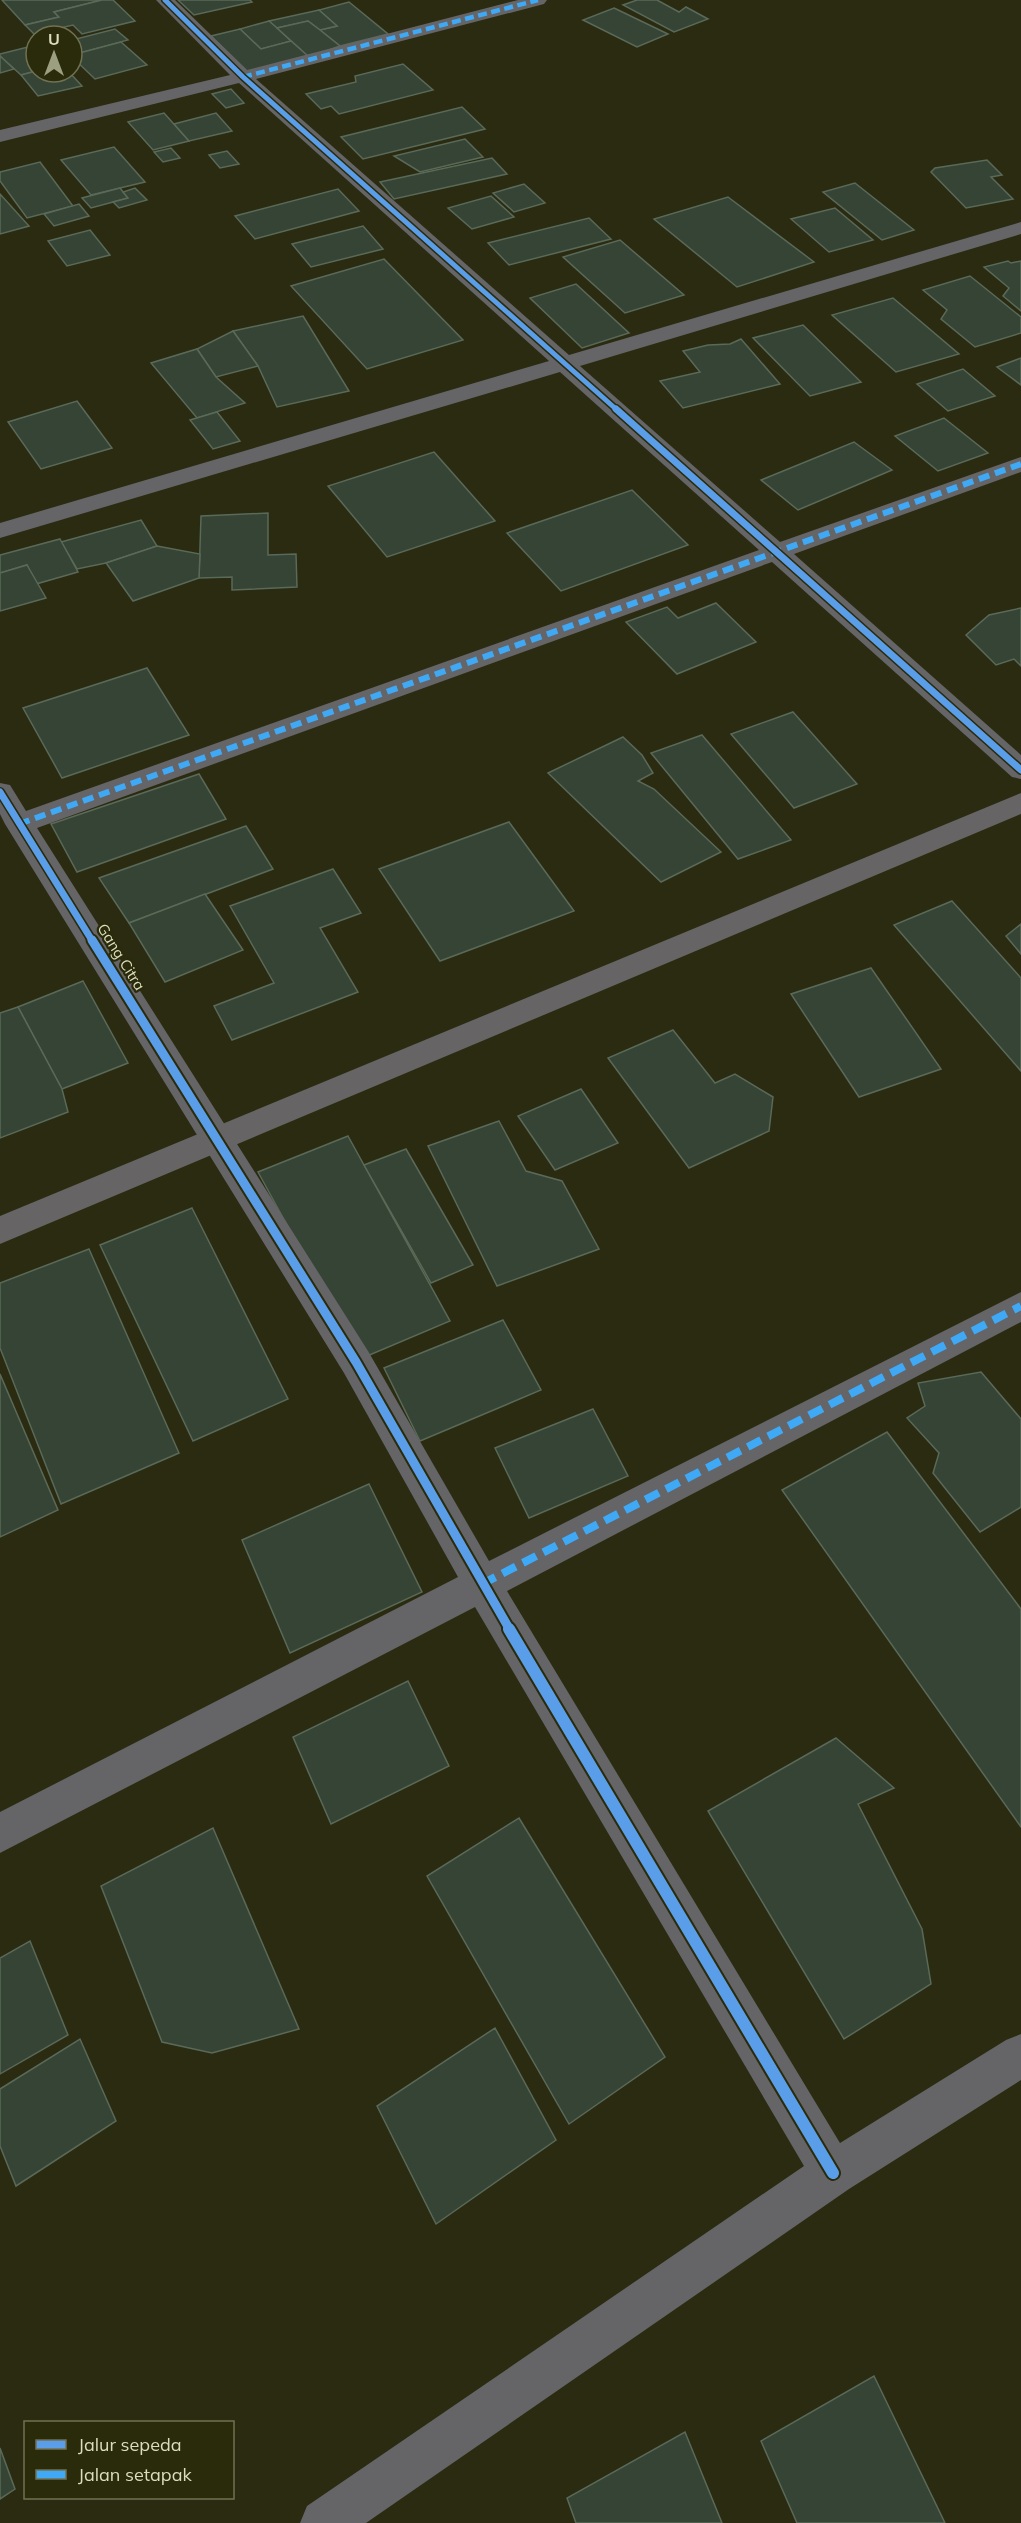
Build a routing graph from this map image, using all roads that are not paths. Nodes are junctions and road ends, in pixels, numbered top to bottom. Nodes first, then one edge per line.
1 (165, 0) edge
2 (538, 0) edge
3 (243, 77) junction
4 (0, 136) edge
5 (1021, 228) edge
6 (566, 363) junction
7 (1021, 464) edge
8 (0, 531) edge
9 (773, 551) junction
10 (1021, 770) edge
11 (0, 792) edge
12 (1021, 803) edge
13 (19, 824) junction
14 (217, 1138) junction
15 (0, 1230) edge
16 (1021, 1306) edge
17 (482, 1584) junction
18 (0, 1833) edge
19 (1021, 2055) edge
20 (833, 2174) junction
21 (324, 2523) edge

1 - 3 street
2 - 3 street
3 - 4 street
3 - 6 street
5 - 6 street
6 - 8 street
6 - 9 street
7 - 9 street
9 - 10 street
9 - 13 street
11 - 13 street, Gang Citra
12 - 14 street
13 - 14 street, Gang Citra
14 - 15 street
14 - 17 street, Gang Citra
16 - 17 street
17 - 18 street
17 - 20 street, Gang Citra
19 - 20 street
20 - 21 street

